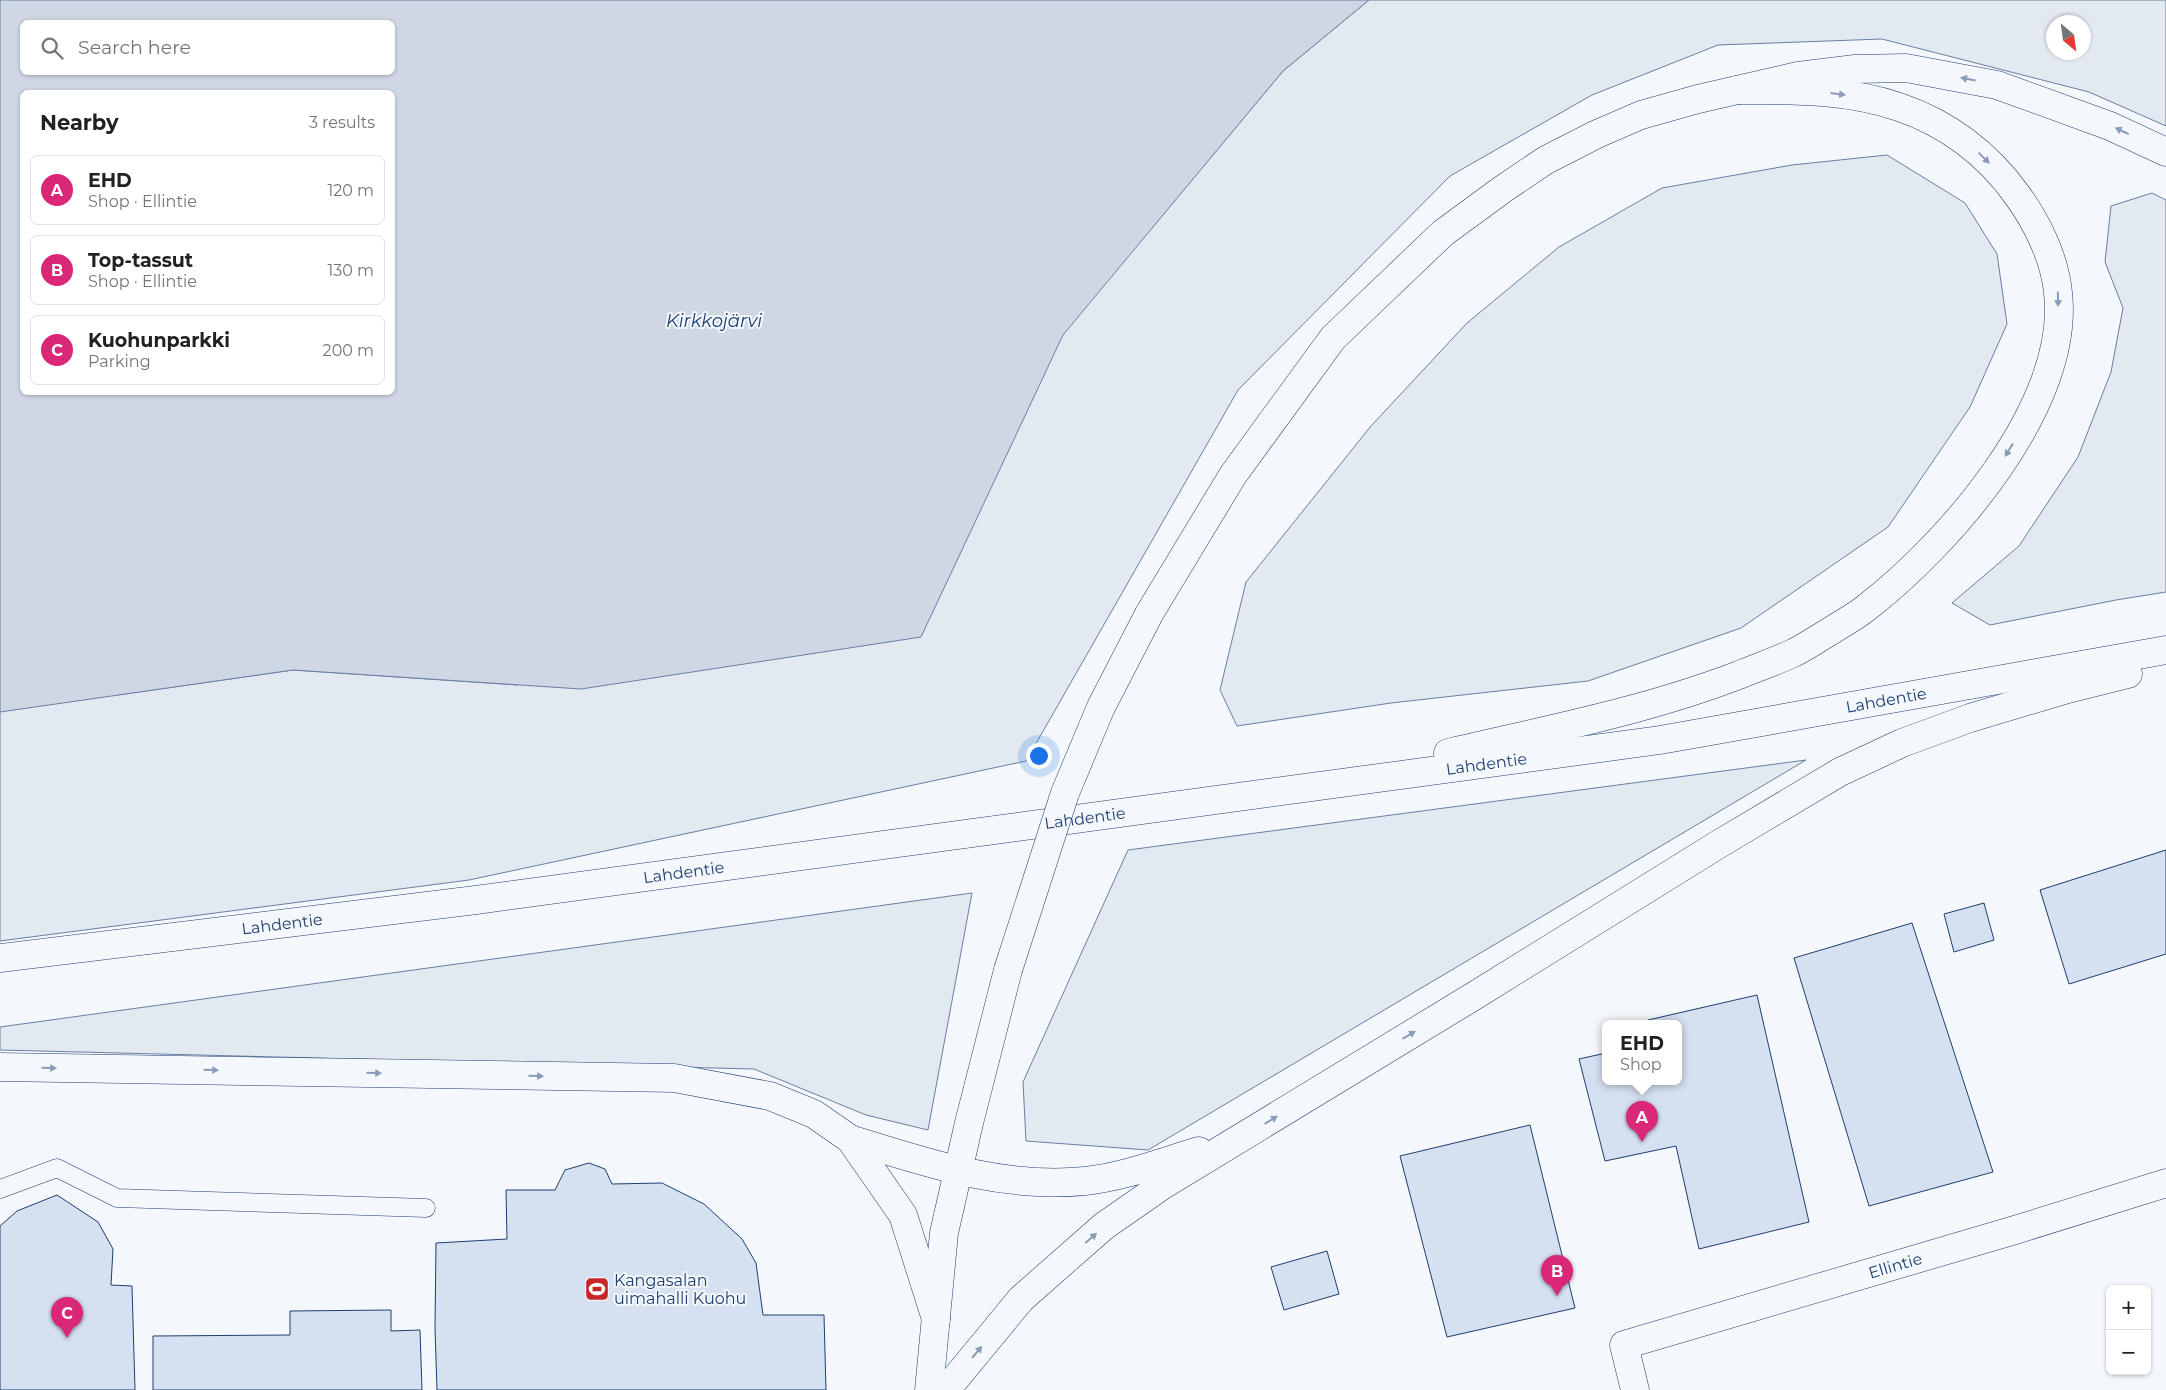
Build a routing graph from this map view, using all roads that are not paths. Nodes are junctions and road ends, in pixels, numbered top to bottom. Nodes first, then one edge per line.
1 (1737, 90) junction
2 (2166, 152) edge
3 (2166, 650) edge
4 (2166, 665) edge
5 (1278, 792) junction
6 (0, 958) edge
7 (0, 1067) edge
8 (850, 1139) junction
9 (1239, 1139) junction
10 (959, 1172) junction
11 (2166, 1183) edge
12 (0, 1189) edge
13 (426, 1208) dead end
14 (936, 1319) junction
15 (929, 1390) edge
16 (946, 1390) edge
17 (1635, 1390) edge

2 -> 1 main road
1 -> 5 main road
1 - 10 main road, bridge
3 - 5 main road, Lahdentie
9 -> 4 main road
5 - 6 main road, Lahdentie
7 -> 8 main road
8 - 10 main road
8 - 14 main road
9 - 10 main road
16 -> 9 main road
10 - 14 main road
11 - 17 main road, Ellintie
12 - 13 lane
14 - 15 main road

